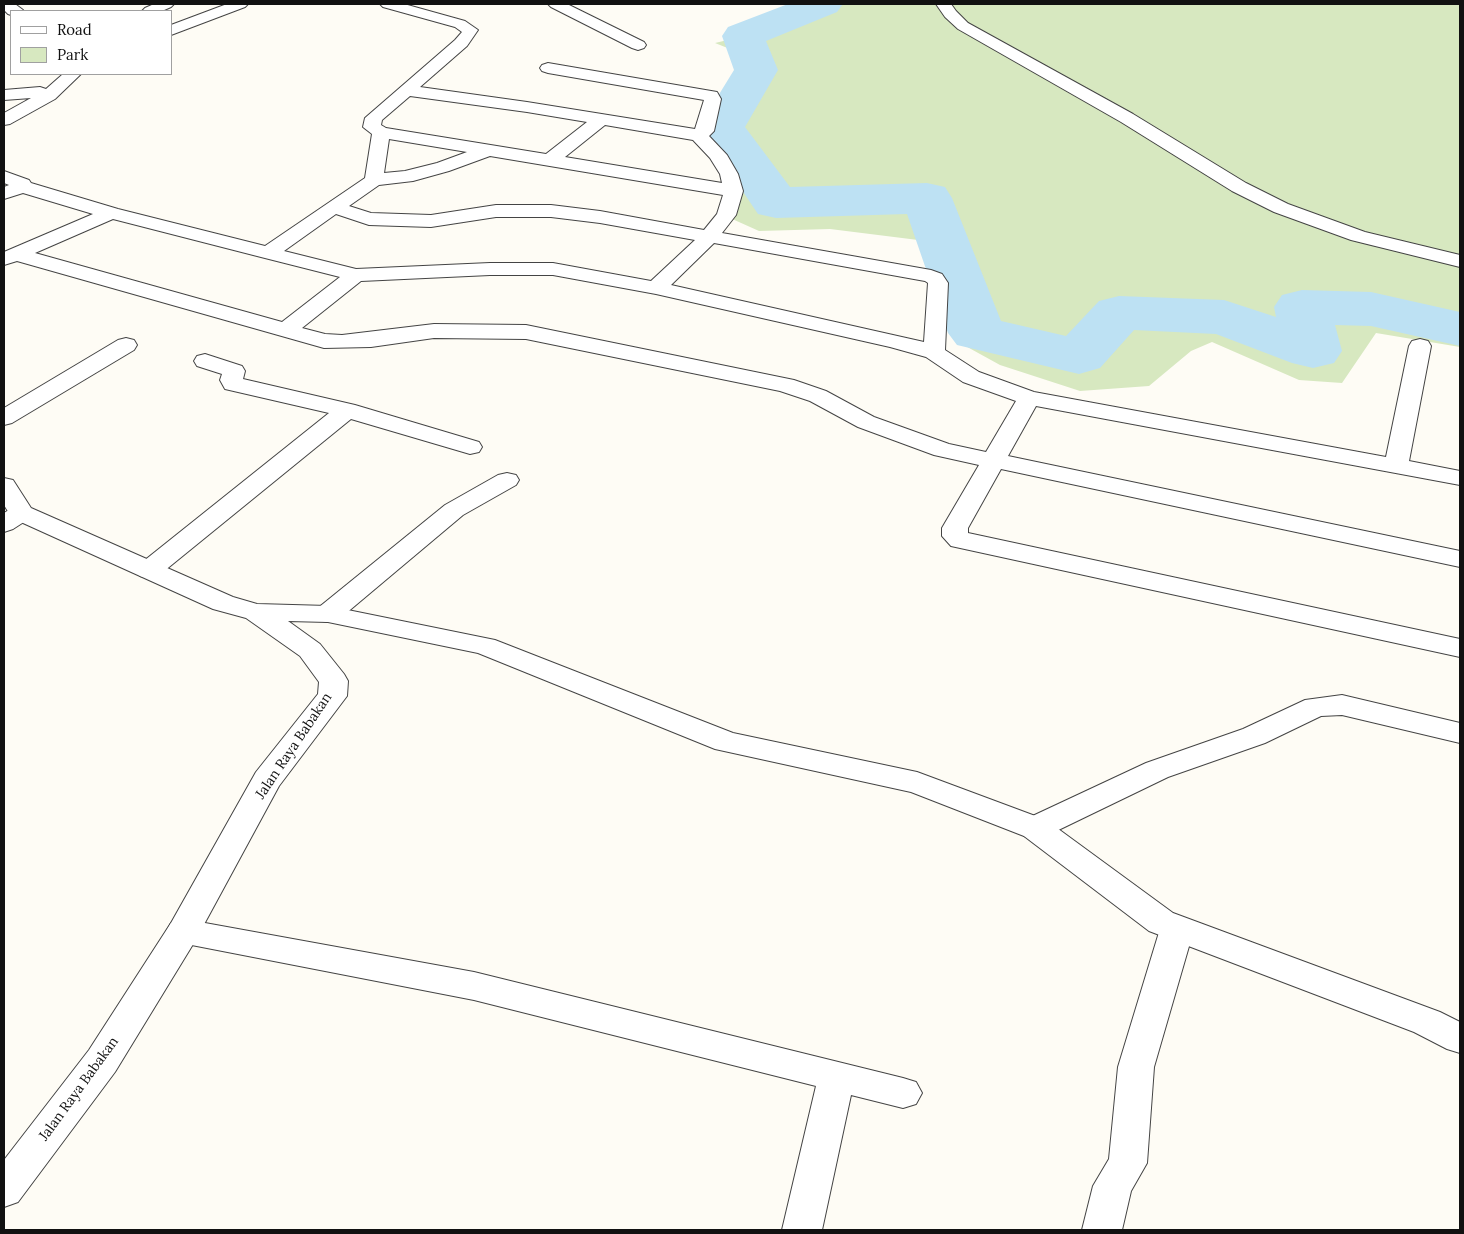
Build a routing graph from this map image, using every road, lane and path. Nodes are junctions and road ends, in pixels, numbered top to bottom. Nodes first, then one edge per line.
1 (4, 4) edge
2 (166, 4) edge
3 (240, 4) edge
4 (388, 4) edge
5 (556, 4) edge
6 (944, 4) edge
7 (15, 10) edge
8 (152, 10) edge
9 (172, 30) edge
10 (638, 45) dead end
11 (548, 68) dead end
12 (72, 75) edge
13 (406, 90) junction
14 (4, 95) edge
15 (49, 95) junction
16 (4, 120) edge
17 (600, 121) junction
18 (381, 132) junction
19 (698, 135) junction
20 (488, 150) junction
21 (550, 160) junction
22 (4, 177) edge
23 (374, 180) junction
24 (23, 187) junction
25 (734, 191) junction
26 (4, 193) edge
27 (334, 207) junction
28 (111, 213) junction
29 (708, 238) junction
30 (268, 253) junction
31 (10, 257) edge
32 (1460, 261) edge
33 (356, 275) junction
34 (656, 288) junction
35 (284, 331) junction
36 (126, 345) dead end
37 (1420, 346) dead end
38 (934, 352) junction
39 (205, 362) dead end
40 (1029, 398) junction
41 (347, 410) junction
42 (4, 418) edge
43 (470, 447) dead end
44 (994, 462) junction
45 (1396, 465) junction
46 (1460, 478) edge
47 (507, 480) dead end
48 (4, 485) edge
49 (13, 518) edge
50 (1460, 559) edge
51 (149, 570) junction
52 (256, 612) junction
53 (328, 614) junction
54 (1460, 648) edge
55 (1460, 733) edge
56 (1035, 828) junction
57 (1178, 928) junction
58 (183, 932) junction
59 (1460, 1039) edge
60 (837, 1076) junction
61 (903, 1093) dead end
62 (4, 1190) edge
63 (802, 1230) edge
64 (1102, 1230) edge

1 - 7 street
2 - 8 street
3 - 9 street
4 - 13 street
5 - 10 street
6 - 32 street
11 - 19 street
12 - 15 street
13 - 17 street
13 - 18 street
14 - 15 street
15 - 16 street
17 - 19 street
17 - 21 street
18 - 20 street
18 - 23 street
19 - 25 street
20 - 21 street
20 - 23 street
21 - 25 street
22 - 24 street
23 - 27 street
24 - 26 street
24 - 28 street
25 - 29 street
27 - 29 street
27 - 30 street
28 - 30 street
28 - 31 street
29 - 34 street
29 - 38 street
30 - 33 street
31 - 35 street
33 - 34 street
33 - 35 street
34 - 38 street
35 - 44 street
36 - 42 street
37 - 45 street
38 - 40 street
39 - 41 street
40 - 44 street
40 - 45 street
41 - 43 street
41 - 51 street
44 - 50 street
44 - 54 street
45 - 46 street
47 - 53 street
48 - 49 street, Jalan Raya Babakan
49 - 51 street, Jalan Raya Babakan
51 - 52 street, Jalan Raya Babakan
52 - 53 street
52 - 58 street, Jalan Raya Babakan
53 - 56 street
55 - 56 street
56 - 57 street
57 - 59 street
57 - 64 street
58 - 60 street
58 - 62 street, Jalan Raya Babakan
60 - 61 street
60 - 63 street

